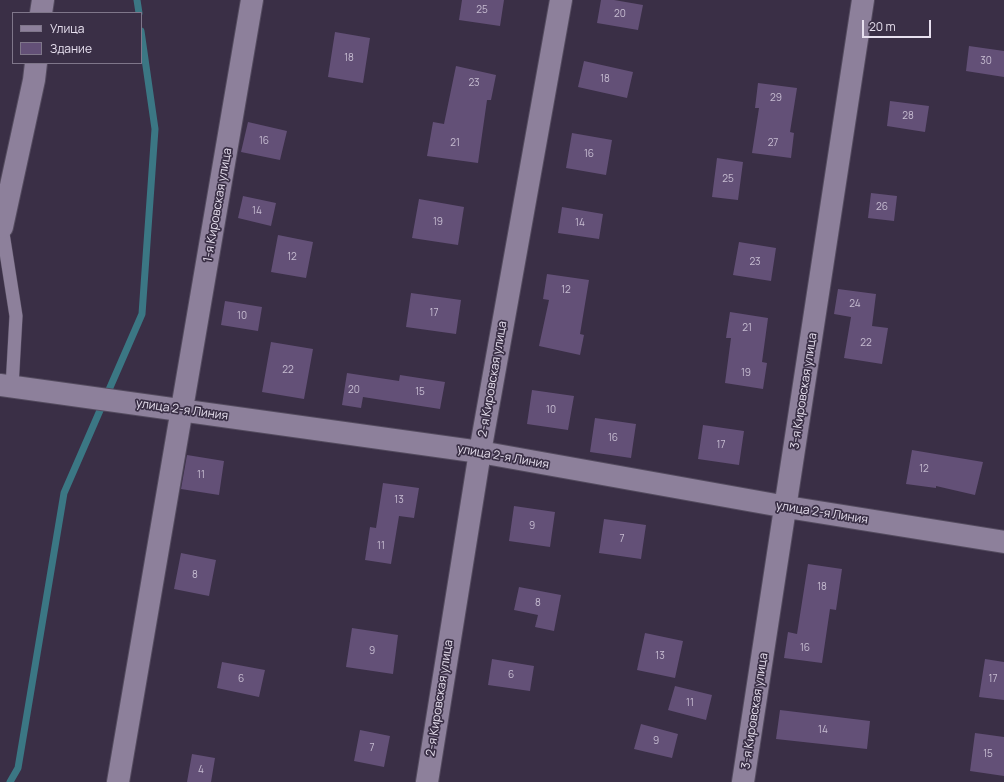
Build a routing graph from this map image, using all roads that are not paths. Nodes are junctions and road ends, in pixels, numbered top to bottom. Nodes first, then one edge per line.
1 (43, 0) edge
2 (252, 0) edge
3 (561, 0) edge
4 (863, 0) edge
5 (41, 12) edge
6 (36, 64) edge
7 (2, 227) joint
8 (6, 386) edge
9 (183, 410) junction
10 (480, 452) junction
11 (787, 507) junction
12 (1004, 542) edge
13 (118, 782) edge
14 (426, 782) edge
15 (744, 782) edge

1 - 5 street
2 - 9 street, 1-я Кировская улица
3 - 10 street, 2-я Кировская улица
4 - 11 street, 3-я Кировская улица
6 - 7 street
7 - 8 lane
8 - 9 street, улица 2-я Линия
9 - 10 street, улица 2-я Линия
9 - 13 street, 1-я Кировская улица
10 - 11 street, улица 2-я Линия
10 - 14 street, 2-я Кировская улица
11 - 12 street, улица 2-я Линия
11 - 15 street, 3-я Кировская улица

